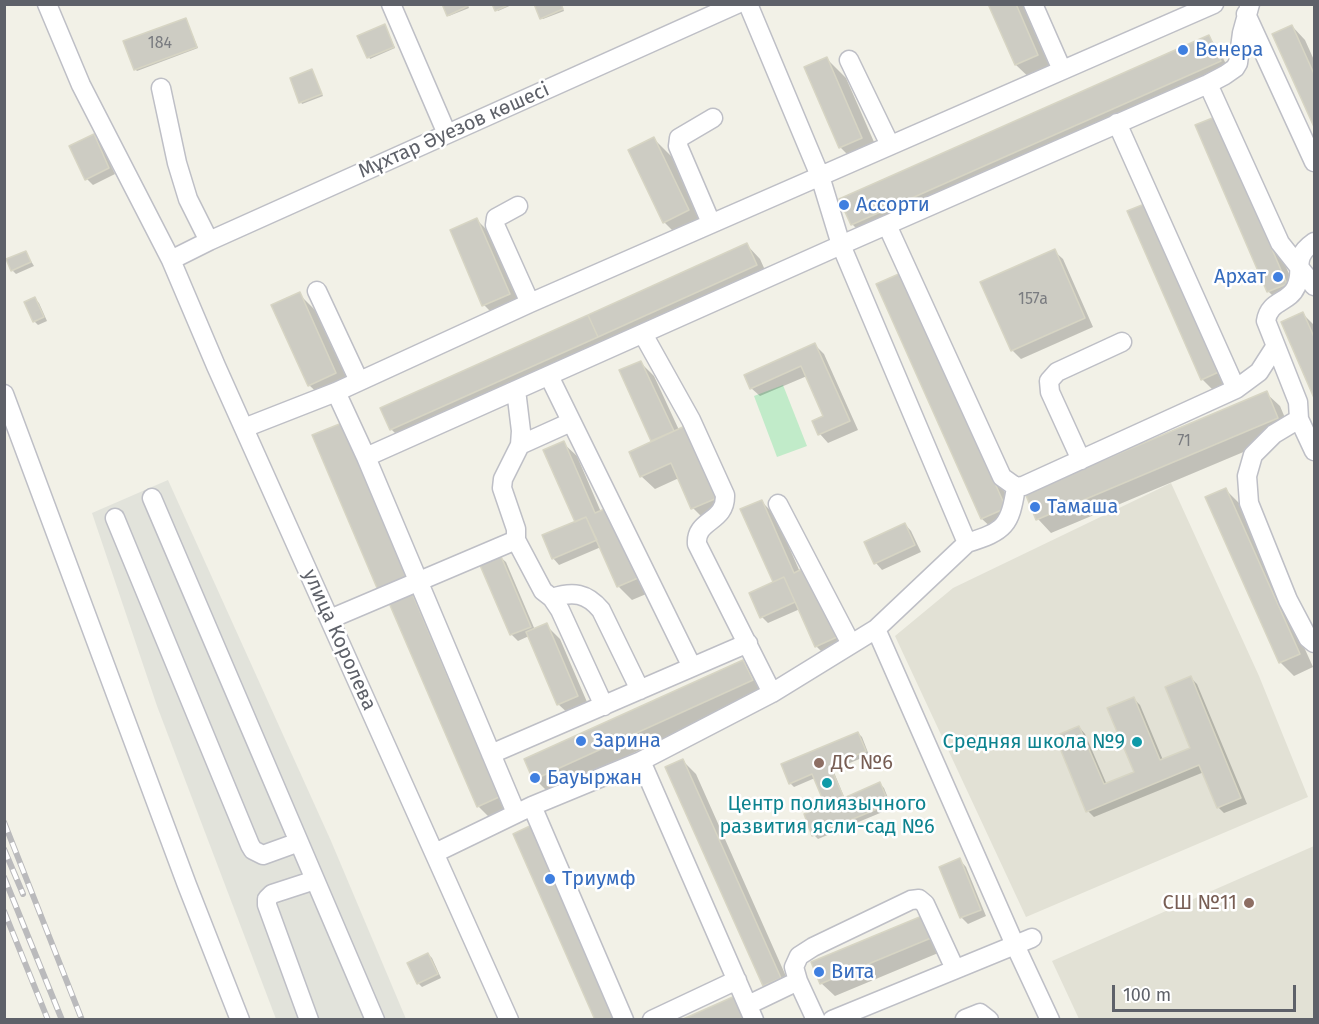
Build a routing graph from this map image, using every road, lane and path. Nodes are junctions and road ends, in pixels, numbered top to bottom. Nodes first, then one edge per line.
1 (47, 4) edge
2 (391, 4) edge
3 (737, 4) edge
4 (748, 4) edge
5 (1033, 4) edge
6 (1214, 4) edge
7 (1248, 9) edge
8 (849, 60) dead end
9 (1062, 70) junction
10 (1209, 84) junction
11 (161, 88) dead end
12 (714, 117) dead end
13 (1117, 123) junction
14 (447, 134) junction
15 (890, 145) junction
16 (1314, 162) edge
17 (820, 176) junction
18 (518, 206) dead end
19 (711, 224) junction
20 (887, 225) junction
21 (209, 241) junction
22 (1314, 242) edge
23 (841, 245) junction
24 (171, 260) junction
25 (1298, 266) junction
26 (1314, 286) edge
27 (317, 291) dead end
28 (530, 303) junction
29 (643, 334) junction
30 (1122, 342) dead end
31 (1275, 347) junction
32 (549, 376) junction
33 (359, 381) junction
34 (1236, 389) junction
35 (516, 390) junction
36 (336, 392) junction
37 (4, 394) edge
38 (1299, 419) junction
39 (572, 422) junction
40 (244, 428) junction
41 (520, 445) junction
42 (1314, 451) edge
43 (366, 457) junction
44 (1081, 460) junction
45 (1016, 487) junction
46 (152, 498) dead end
47 (778, 504) dead end
48 (115, 518) dead end
49 (516, 540) junction
50 (967, 543) junction
51 (418, 581) junction
52 (552, 598) junction
53 (330, 619) junction
54 (876, 629) junction
55 (748, 643) junction
56 (1314, 643) edge
57 (851, 644) junction
58 (692, 667) junction
59 (640, 690) junction
60 (772, 693) junction
61 (604, 706) junction
62 (491, 754) junction
63 (641, 761) junction
64 (524, 810) junction
65 (299, 842) junction
66 (435, 853) junction
67 (315, 880) junction
68 (1032, 938) dead end
69 (1015, 945) junction
70 (955, 969) junction
71 (737, 980) junction
72 (798, 981) junction
73 (751, 1012) edge
74 (965, 1019) edge
75 (240, 1020) edge
76 (309, 1020) edge
77 (375, 1020) edge
78 (509, 1020) edge
79 (624, 1020) edge
80 (652, 1020) edge
81 (816, 1020) edge
82 (831, 1020) edge
83 (989, 1020) edge
84 (1050, 1020) edge

1 - 24 street, улица Королева
2 - 14 street
3 - 14 street, Мұхтар Әуезов көшесі
4 - 17 street
5 - 9 street
6 - 9 street
7 - 10 street
7 - 16 street
8 - 15 street
9 - 15 street
10 - 13 street
10 - 25 street
11 - 21 street
12 - 19 street
13 - 20 street
13 - 34 street
14 - 21 street, Мұхтар Әуезов көшесі
15 - 17 street
17 - 19 street
17 - 23 street
18 - 28 street
19 - 28 street
20 - 23 street
20 - 45 street
21 - 24 street, Мұхтар Әуезов көшесі
22 - 25 street
23 - 29 street
23 - 50 street
24 - 40 street, улица Королева
25 - 26 street
25 - 31 street
27 - 33 street
28 - 33 street
29 - 32 street
29 - 55 street
30 - 44 street
31 - 34 street
31 - 38 street
32 - 35 street
32 - 39 street
33 - 36 street
34 - 44 street
35 - 41 street
35 - 43 street
36 - 40 street
36 - 43 street
37 - 75 street
38 - 42 street
38 - 56 street
39 - 41 street
39 - 58 street
40 - 53 street, улица Королева
41 - 49 street
43 - 51 street
44 - 45 street
45 - 50 street
46 - 65 street
47 - 57 street
48 - 65 street
49 - 51 street
49 - 52 street
50 - 54 street
51 - 53 street
51 - 62 street
52 - 59 street
52 - 61 street
53 - 66 street, улица Королева
54 - 57 street
54 - 69 street
55 - 58 street
55 - 60 street
57 - 60 street
58 - 59 street
59 - 61 street
60 - 63 street
61 - 62 street
62 - 64 street
63 - 64 street
63 - 71 street
64 - 66 street
64 - 79 street
65 - 67 street
66 - 78 street, улица Королева
67 - 76 street
67 - 77 street
68 - 69 street
69 - 70 street
69 - 84 street
70 - 72 street
70 - 82 street
71 - 73 street
71 - 80 street
72 - 73 street
72 - 81 street
74 - 83 street

